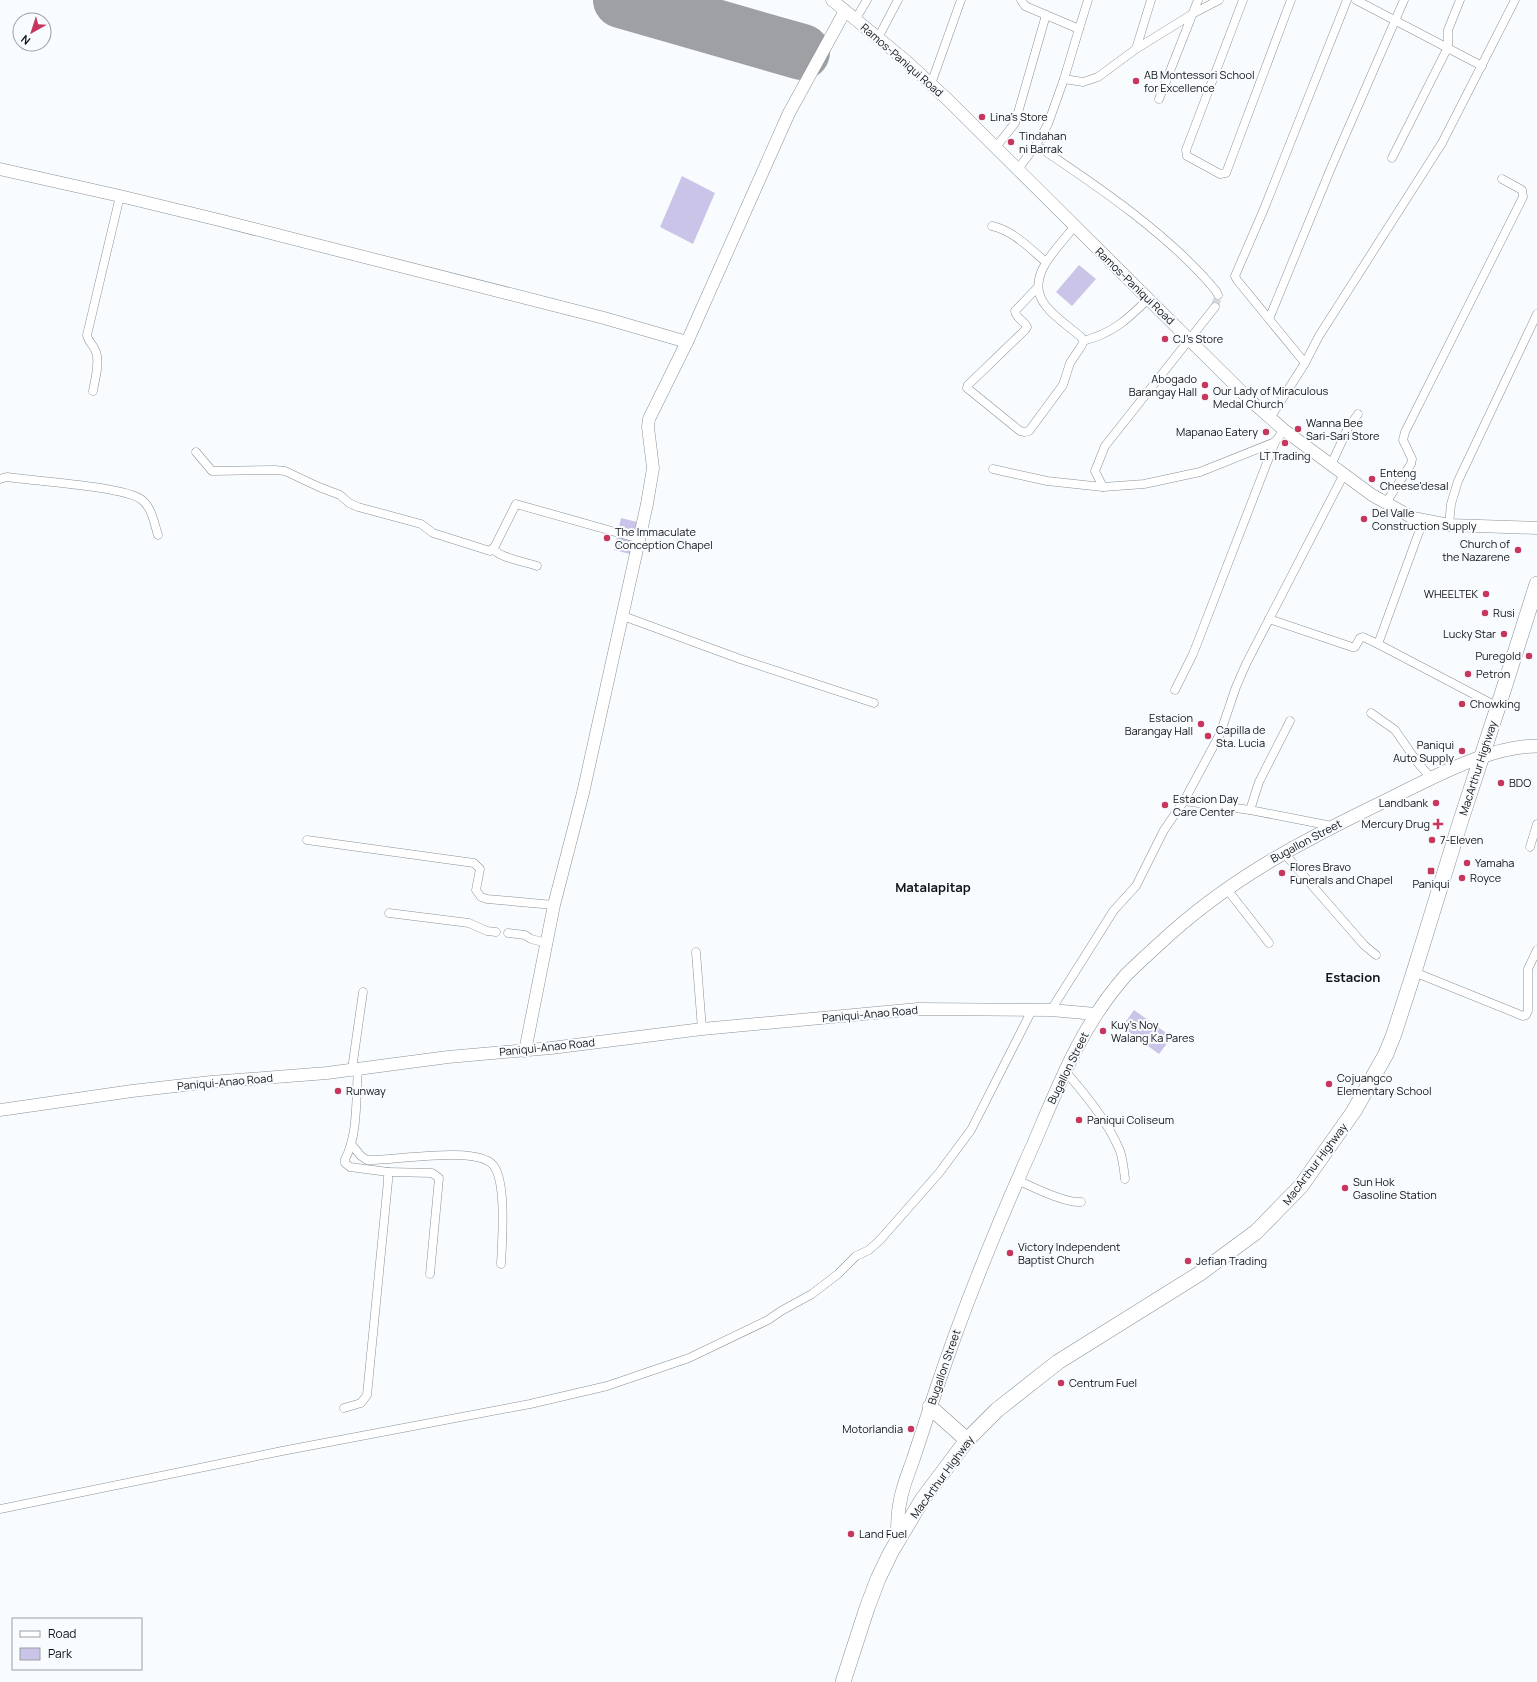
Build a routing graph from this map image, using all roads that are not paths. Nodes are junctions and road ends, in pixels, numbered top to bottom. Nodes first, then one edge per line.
1 (832, 0) edge
2 (867, 0) edge
3 (898, 0) edge
4 (961, 0) edge
5 (1021, 0) edge
6 (1088, 0) edge
7 (1150, 0) edge
8 (1198, 0) edge
9 (1219, 0) edge
10 (1242, 0) edge
11 (1291, 0) edge
12 (1347, 0) edge
13 (1356, 0) edge
14 (1404, 0) edge
15 (1460, 0) edge
16 (1515, 0) edge
17 (845, 11) junction
18 (1194, 13) junction
19 (1046, 15) junction
20 (1396, 19) junction
21 (856, 20) junction
22 (1079, 29) junction
23 (878, 38) junction
24 (1448, 47) junction
25 (1136, 49) junction
26 (1482, 66) junction
27 (1064, 79) junction
28 (931, 84) junction
29 (1159, 99) dead end
30 (1036, 146) junction
31 (996, 147) junction
32 (1392, 158) dead end
33 (0, 169) edge
34 (1018, 169) junction
35 (1502, 179) dead end
36 (120, 196) junction
37 (992, 226) dead end
38 (1074, 227) junction
39 (1046, 262) junction
40 (1038, 287) junction
41 (1218, 295) dead end
42 (1148, 299) junction
43 (1215, 307) tunnel mouth
44 (1537, 314) edge
45 (1269, 319) junction
46 (1189, 340) junction
47 (1083, 341) junction
48 (687, 342) junction
49 (1305, 363) junction
50 (92, 391) dead end
51 (1358, 414) dead end
52 (1270, 418) junction
53 (1284, 430) junction
54 (1275, 442) junction
55 (196, 452) dead end
56 (1331, 465) junction
57 (993, 469) dead end
58 (1344, 474) junction
59 (0, 479) edge
60 (1103, 487) junction
61 (1385, 504) junction
62 (1423, 521) junction
63 (1449, 525) junction
64 (1537, 528) edge
65 (158, 535) dead end
66 (640, 539) junction
67 (493, 549) junction
68 (537, 566) dead end
69 (1537, 584) edge
70 (623, 616) junction
71 (1269, 619) junction
72 (1378, 644) junction
73 (1175, 690) dead end
74 (874, 703) dead end
75 (1498, 707) junction
76 (1371, 713) dead end
77 (1290, 721) dead end
78 (1537, 746) edge
79 (1480, 758) junction
80 (1432, 779) junction
81 (1184, 801) junction
82 (1250, 810) junction
83 (1537, 824) edge
84 (1332, 826) junction
85 (307, 840) dead end
86 (1530, 847) dead end
87 (1283, 852) junction
88 (1226, 888) junction
89 (554, 905) junction
90 (389, 913) dead end
91 (496, 932) dead end
92 (508, 933) dead end
93 (547, 943) junction
94 (1269, 943) dead end
95 (1537, 950) edge
96 (696, 952) dead end
97 (1376, 956) dead end
98 (1414, 972) junction
99 (363, 992) dead end
100 (1032, 1010) junction
101 (1051, 1010) junction
102 (1096, 1014) junction
103 (702, 1029) junction
104 (525, 1051) junction
105 (355, 1069) junction
106 (1065, 1071) junction
107 (0, 1110) edge
108 (351, 1144) junction
109 (388, 1172) junction
110 (1125, 1179) dead end
111 (1017, 1180) junction
112 (1081, 1202) dead end
113 (500, 1264) dead end
114 (430, 1274) dead end
115 (930, 1407) junction
116 (344, 1408) dead end
117 (967, 1440) junction
118 (0, 1509) edge
119 (897, 1540) junction
120 (844, 1682) edge

1 - 17 main road, Ramos-Paniqui Road
2 - 21 street
3 - 23 street
4 - 28 street
5 - 19 street
6 - 22 street
7 - 25 street
8 - 18 street
9 - 18 street
10 - 11 street
12 - 45 street
13 - 20 street
14 - 20 street
15 - 24 street
16 - 26 street
17 - 21 main road, Ramos-Paniqui Road
17 - 48 main road
18 - 25 street
18 - 29 street
19 - 22 street
19 - 31 street
20 - 24 street
20 - 45 street
21 - 23 main road, Ramos-Paniqui Road
22 - 27 street
23 - 28 main road, Ramos-Paniqui Road
24 - 26 street
24 - 32 street
25 - 27 street
26 - 49 street
27 - 30 street
28 - 31 main road, Ramos-Paniqui Road
30 - 34 street
30 - 41 street
31 - 34 main road, Ramos-Paniqui Road
33 - 36 main road
34 - 38 main road, Ramos-Paniqui Road
35 - 61 street
36 - 48 main road
36 - 50 street
37 - 39 street
38 - 39 street
38 - 42 main road, Ramos-Paniqui Road
39 - 40 street
40 - 47 street
40 - 47 street
42 - 46 main road, Ramos-Paniqui Road
42 - 47 street
43 - 46 street
44 - 63 street
45 - 49 street
46 - 52 main road, Ramos-Paniqui Road
46 - 60 street
48 - 66 main road
49 - 52 street
51 - 56 street
52 - 53 main road, Ramos-Paniqui Road
53 - 54 street
53 - 56 main road, Ramos-Paniqui Road
54 - 60 street
54 - 73 street
55 - 67 street
56 - 58 main road, Ramos-Paniqui Road
57 - 60 street
58 - 61 main road, Ramos-Paniqui Road
58 - 71 street
59 - 65 street
61 - 62 main road, Ramos-Paniqui Road
62 - 63 main road, Ramos-Paniqui Road
62 - 72 street
63 - 64 main road, Ramos-Paniqui Road
66 - 67 street
66 - 70 main road
67 - 68 street
69 - 75 highway, MacArthur Highway
70 - 74 street
70 - 89 main road
71 - 72 street
71 - 81 street
72 - 75 street
75 - 79 highway, MacArthur Highway
76 - 80 street
77 - 82 street
78 - 79 main road, Bugallon Street
79 - 80 main road, Bugallon Street
79 - 98 highway, MacArthur Highway
80 - 84 main road, Bugallon Street
81 - 82 street
81 - 101 street
82 - 84 street
83 - 86 street
84 - 87 main road, Bugallon Street
85 - 89 street
87 - 88 main road, Bugallon Street
87 - 97 street
88 - 94 street
88 - 102 main road, Bugallon Street
89 - 93 main road
90 - 91 street
92 - 93 street
93 - 104 main road
95 - 98 street
96 - 103 street
98 - 117 highway, MacArthur Highway
99 - 105 street
100 - 101 main road, Paniqui-Anao Road
100 - 103 main road, Paniqui-Anao Road
100 - 118 street
101 - 102 main road, Paniqui-Anao Road
102 - 106 main road, Bugallon Street
103 - 104 main road, Paniqui-Anao Road
104 - 105 main road, Paniqui-Anao Road
105 - 107 main road, Paniqui-Anao Road
105 - 108 street
106 - 110 street
106 - 111 main road, Bugallon Street
108 - 109 street
108 - 113 street
109 - 114 street
109 - 116 street
111 - 112 street
111 - 115 main road, Bugallon Street
115 - 117 highway
115 - 119 main road, Bugallon Street
117 - 119 highway, MacArthur Highway
119 - 120 highway, MacArthur Highway

